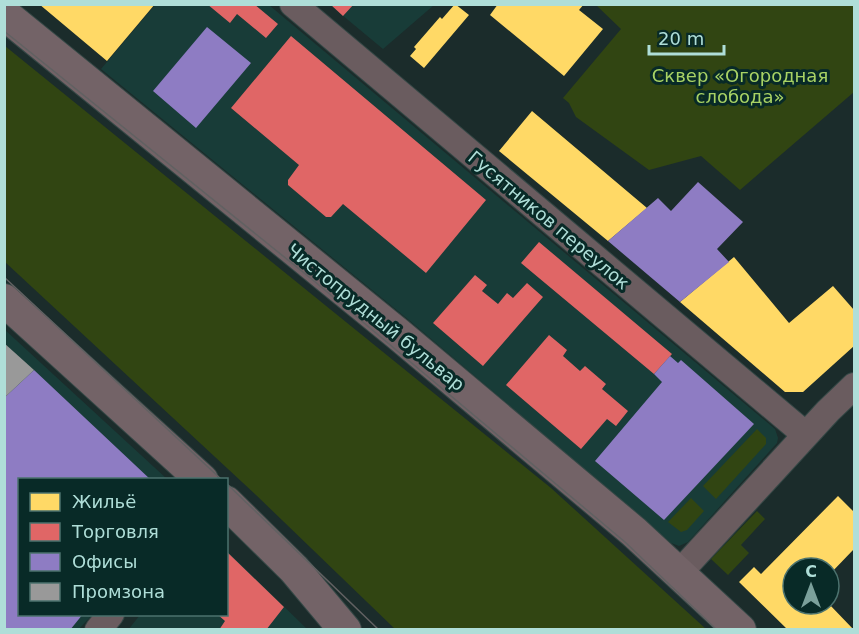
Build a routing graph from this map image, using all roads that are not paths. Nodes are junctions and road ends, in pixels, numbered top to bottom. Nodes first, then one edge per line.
1 (293, 4) edge
2 (4, 14) edge
3 (4, 300) edge
4 (855, 386) edge
5 (806, 435) junction
6 (200, 478) edge
7 (228, 504) edge
8 (680, 572) junction
9 (110, 616) edge
10 (98, 630) edge
11 (345, 630) edge
12 (740, 630) edge

1 - 5 street, Гусятников переулок
2 - 8 main road, Чистопрудный бульвар
3 - 6 main road
4 - 5 street
5 - 8 street
7 - 11 main road
8 - 12 main road, Чистопрудный бульвар
9 - 10 street

